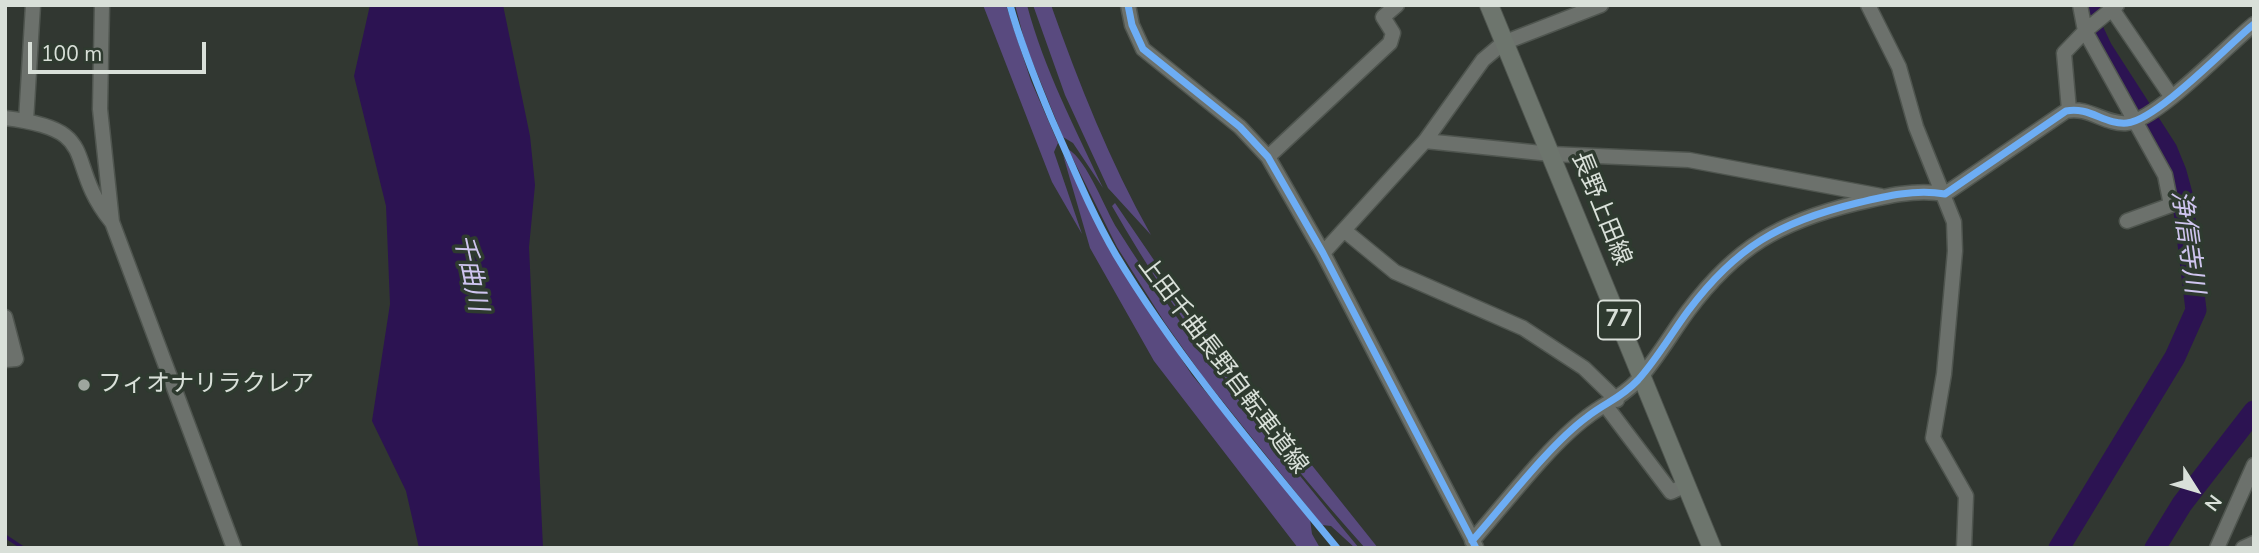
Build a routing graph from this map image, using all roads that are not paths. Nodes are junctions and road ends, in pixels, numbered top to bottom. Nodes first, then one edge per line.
1 (33, 5) edge
2 (102, 5) edge
3 (1128, 5) edge
4 (1397, 5) edge
5 (1489, 5) edge
6 (1601, 5) edge
7 (1868, 5) edge
8 (2080, 5) edge
9 (2113, 8) edge
10 (2254, 24) edge
11 (2085, 30) junction
12 (1503, 43) junction
13 (2171, 96) junction
14 (2069, 110) junction
15 (5, 118) edge
16 (2137, 120) junction
17 (26, 121) junction
18 (1425, 141) junction
19 (1551, 154) junction
20 (1268, 157) junction
21 (1945, 194) junction
22 (1885, 197) junction
23 (2127, 221) dead end
24 (112, 222) junction
25 (1345, 230) junction
26 (1323, 253) junction
27 (5, 317) edge
28 (5, 360) edge
29 (1640, 377) junction
30 (1611, 403) junction
31 (2254, 465) edge
32 (1686, 485) junction
33 (2254, 543) edge
34 (1474, 544) edge
35 (234, 548) edge
36 (1712, 548) edge
37 (1964, 548) edge
38 (2217, 548) edge
39 (2243, 548) edge

1 - 17 street
2 - 24 street
3 - 20 street
4 - 20 street
5 - 12 main road, 長野上田線 / 77
6 - 12 street
7 - 21 street
8 - 11 street
9 - 11 street
9 - 13 street
10 - 13 street
11 - 14 street
11 - 16 street
12 - 18 street
12 - 19 main road, 長野上田線 / 77
13 - 16 street
14 - 16 street
14 - 21 street
15 - 17 street
16 - 23 street
17 - 24 street
18 - 19 street
18 - 25 street
19 - 22 street
19 - 29 main road, 長野上田線 / 77
20 - 26 street
21 - 22 street
21 - 37 street
22 - 29 street
24 - 35 street
25 - 26 street
25 - 30 street
26 - 34 street
27 - 28 street
29 - 30 street
29 - 32 main road, 長野上田線 / 77
30 - 32 street
30 - 34 street
31 - 38 street
32 - 36 main road, 長野上田線 / 77
33 - 39 street

